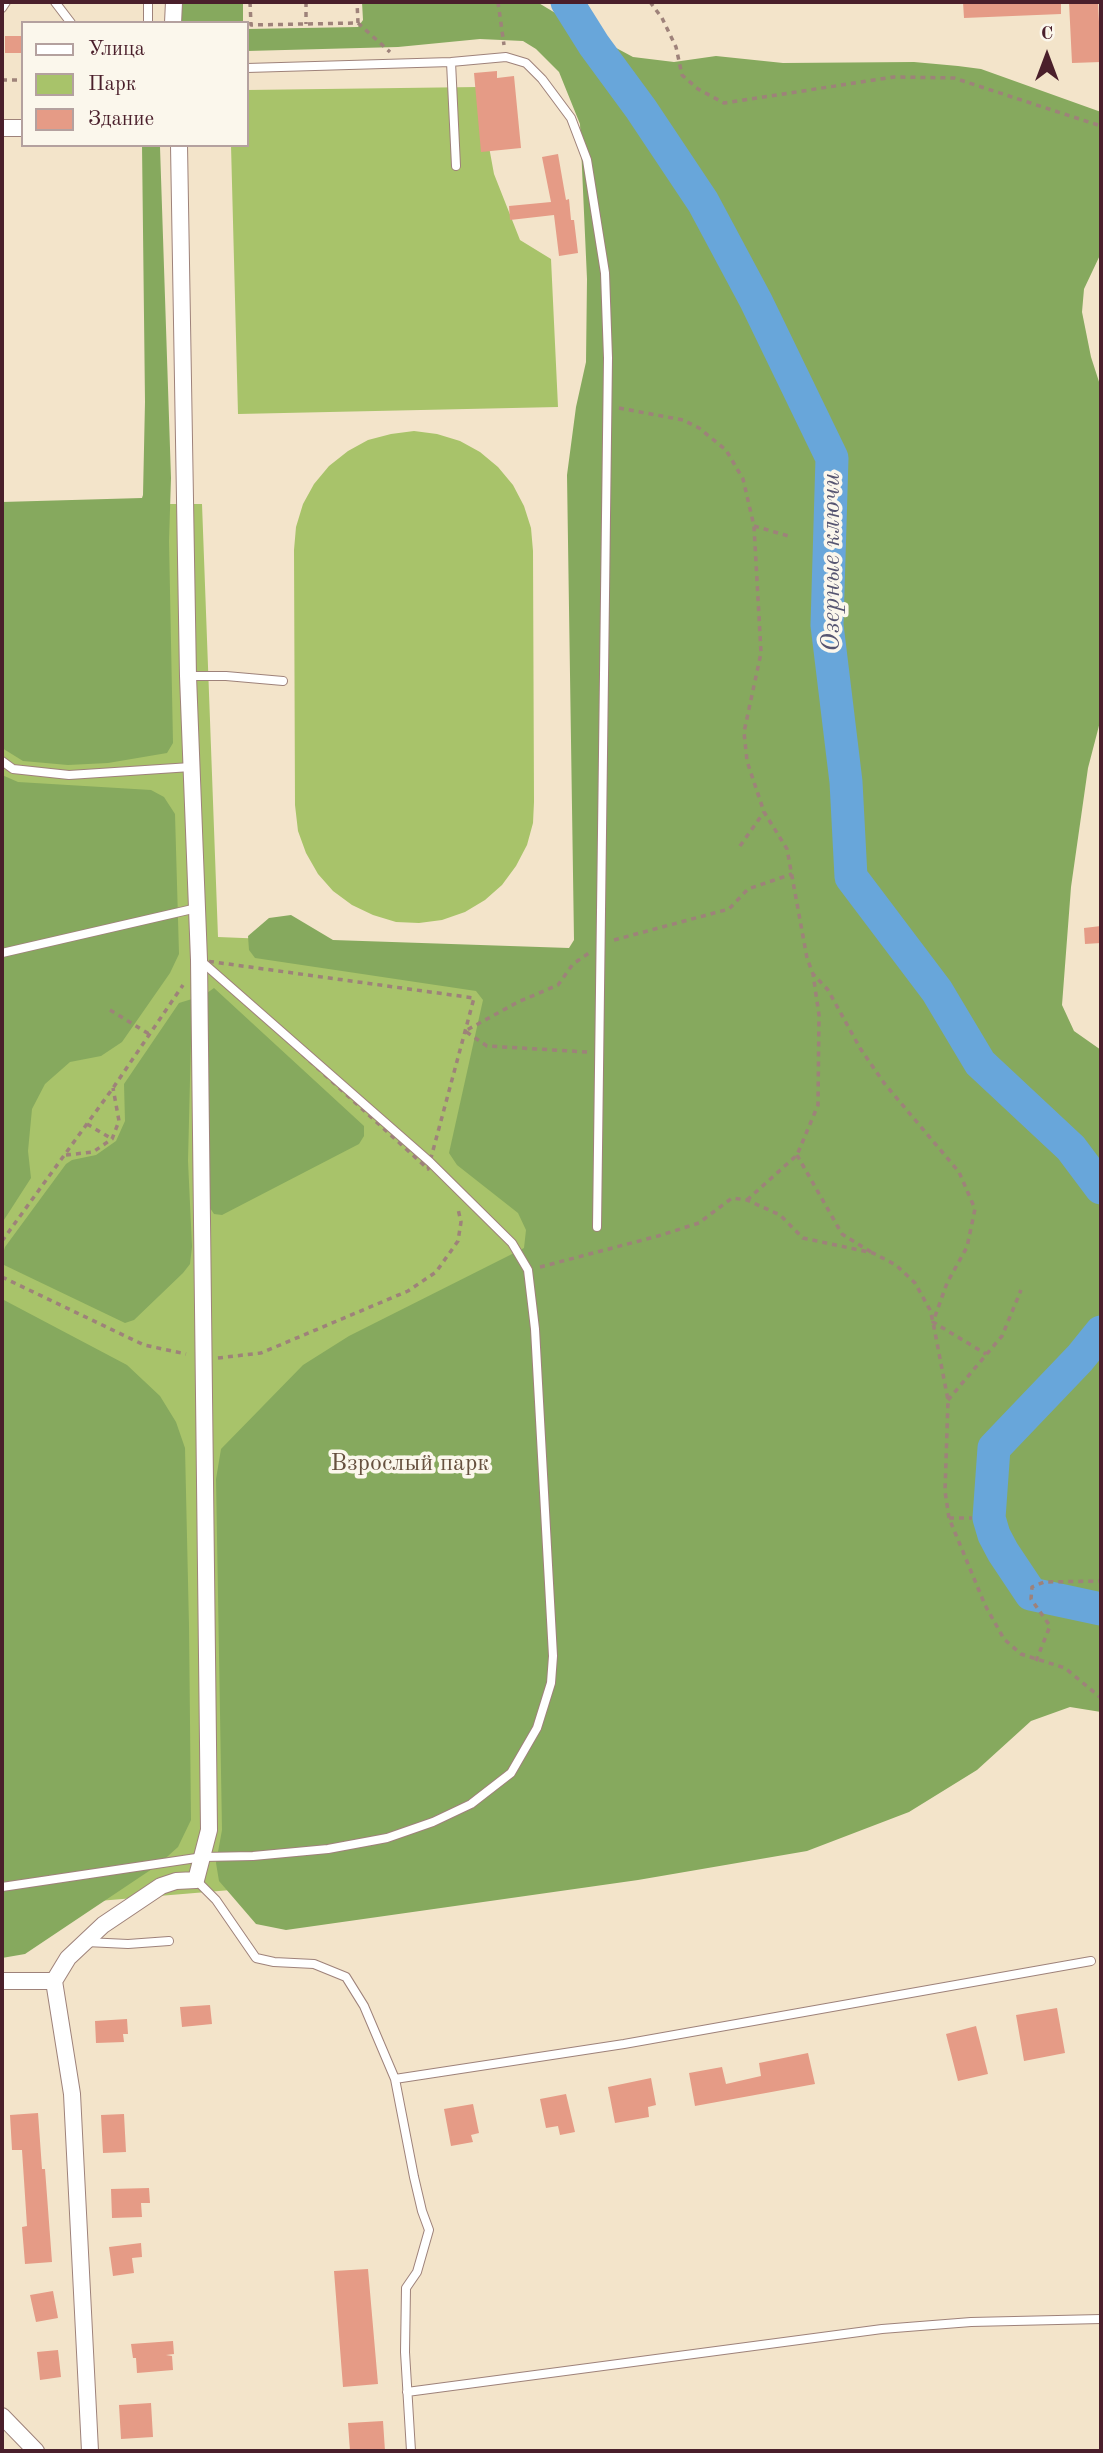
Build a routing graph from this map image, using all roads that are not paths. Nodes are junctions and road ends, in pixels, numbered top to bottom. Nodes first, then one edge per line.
1 (6, 2) edge
2 (55, 2) edge
3 (148, 2) edge
4 (174, 2) edge
5 (2, 8) edge
6 (69, 21) edge
7 (148, 21) edge
8 (173, 21) edge
9 (451, 62) junction
10 (248, 68) edge
11 (2, 128) edge
12 (21, 128) edge
13 (179, 147) edge
14 (456, 166) dead end
15 (188, 676) junction
16 (284, 681) dead end
17 (2, 761) edge
18 (191, 767) junction
19 (197, 908) junction
20 (2, 953) edge
21 (196, 965) junction
22 (597, 1227) dead end
23 (203, 1857) junction
24 (195, 1880) junction
25 (2, 1887) edge
26 (169, 1941) dead end
27 (83, 1942) junction
28 (1091, 1961) dead end
29 (2, 1981) edge
30 (54, 1981) junction
31 (395, 2079) junction
32 (1101, 2319) edge
33 (407, 2392) junction
34 (2, 2416) edge
35 (36, 2451) edge
36 (90, 2451) edge
37 (411, 2451) edge

1 - 5 lane
2 - 6 lane
3 - 7 lane
4 - 8 street
9 - 10 lane
9 - 14 lane
9 - 22 lane
11 - 12 street
13 - 15 street
15 - 16 lane
15 - 18 street
17 - 18 lane
18 - 19 street
19 - 20 lane
19 - 21 street
21 - 23 street
21 - 23 lane
23 - 24 street
23 - 25 lane
24 - 27 street
24 - 31 lane
26 - 27 lane
27 - 30 street
28 - 31 lane
29 - 30 street
30 - 36 street
31 - 33 lane
32 - 33 lane
33 - 37 lane
34 - 35 street

